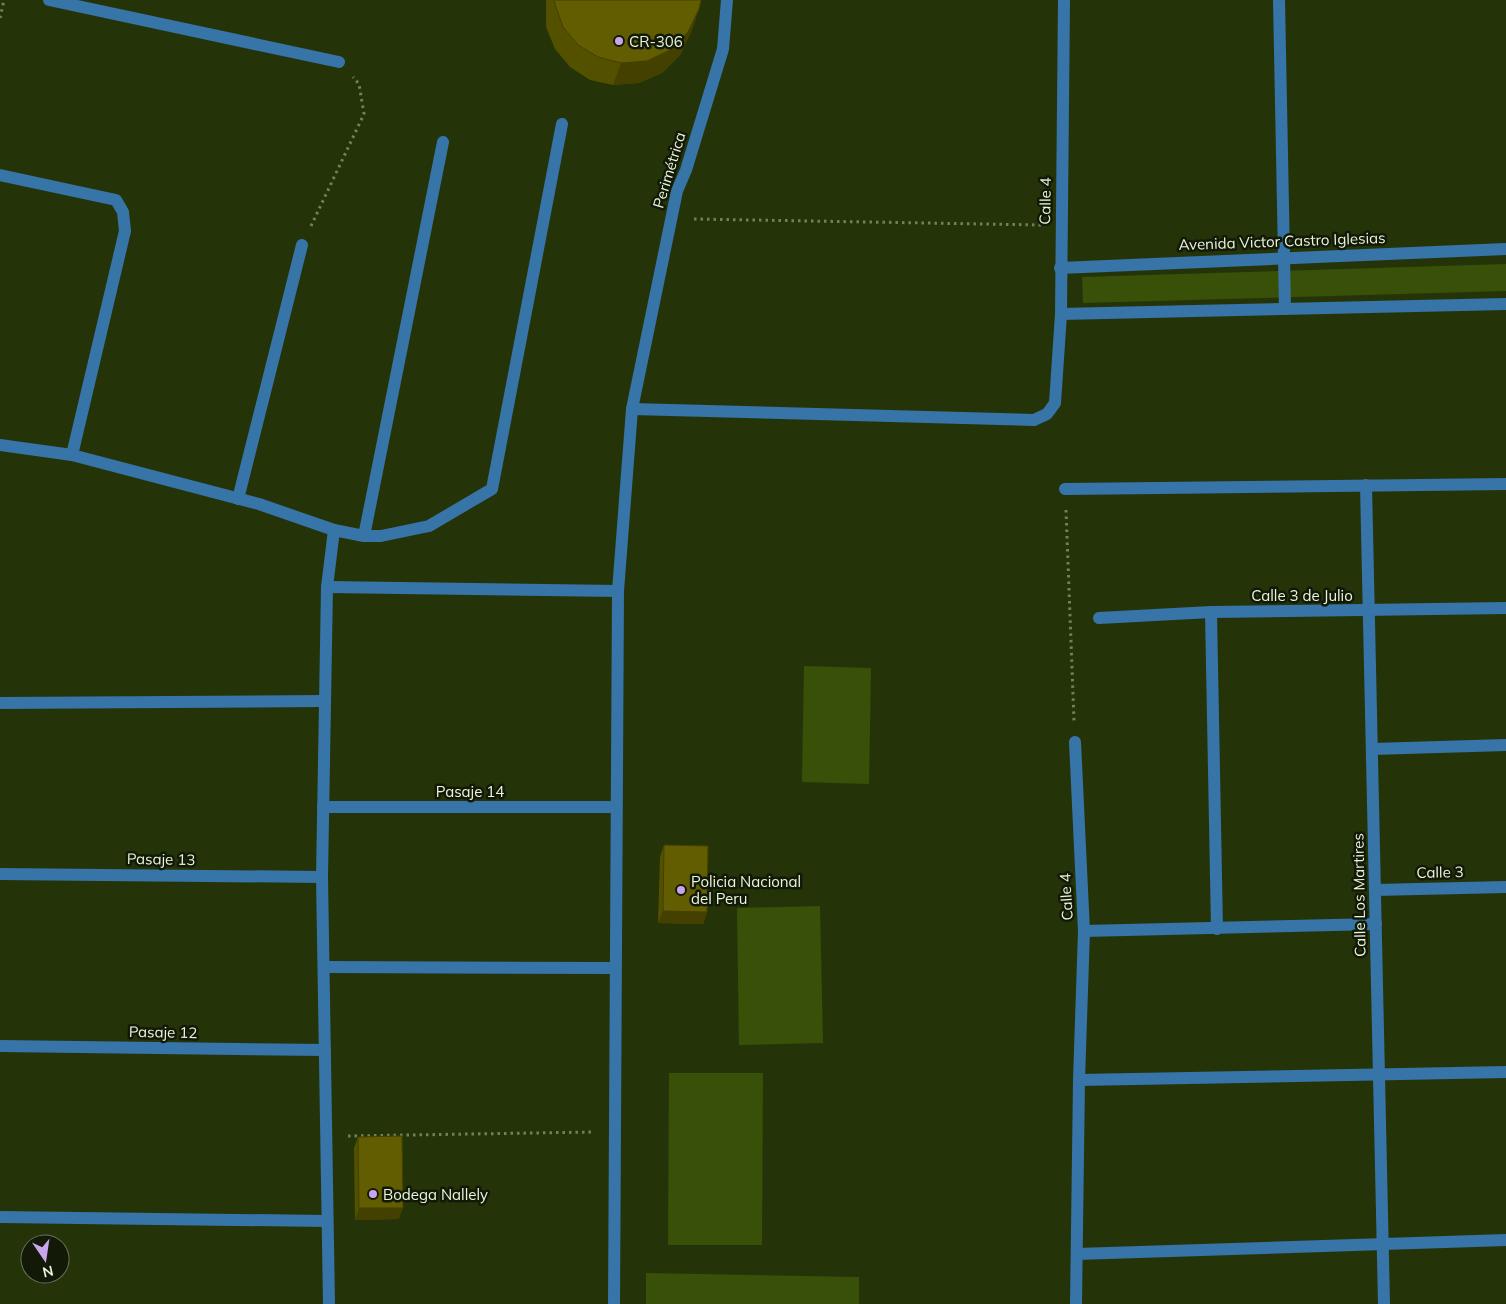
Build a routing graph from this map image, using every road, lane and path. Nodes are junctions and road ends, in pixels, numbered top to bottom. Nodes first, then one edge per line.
1 (4, 0) edge
2 (49, 0) edge
3 (727, 0) edge
4 (1064, 0) edge
5 (1279, 0) edge
6 (0, 18) edge
7 (340, 62) joint
8 (562, 124) dead end
9 (443, 142) dead end
10 (0, 175) edge
11 (671, 219) junction
12 (1061, 225) junction
13 (302, 245) joint
14 (1506, 249) edge
15 (1284, 257) junction
16 (1060, 268) junction
17 (1506, 304) edge
18 (1285, 309) junction
19 (1061, 314) junction
20 (632, 408) junction
21 (0, 445) edge
22 (72, 455) junction
23 (1506, 484) edge
24 (1366, 486) junction
25 (1065, 488) joint
26 (238, 498) junction
27 (334, 530) junction
28 (364, 536) junction
29 (327, 587) junction
30 (618, 591) junction
31 (1506, 608) edge
32 (1369, 611) junction
33 (1211, 612) junction
34 (1099, 618) dead end
35 (324, 701) junction
36 (0, 703) edge
37 (1075, 742) joint
38 (1506, 744) edge
39 (1372, 749) junction
40 (323, 807) junction
41 (616, 807) junction
42 (0, 874) edge
43 (322, 877) junction
44 (1506, 887) edge
45 (1375, 890) junction
46 (1376, 924) junction
47 (1217, 929) junction
48 (1084, 931) junction
49 (324, 967) junction
50 (615, 968) junction
51 (0, 1046) edge
52 (325, 1050) junction
53 (1506, 1072) edge
54 (1379, 1074) junction
55 (1078, 1080) junction
56 (615, 1132) junction
57 (326, 1137) junction
58 (0, 1217) edge
59 (326, 1221) junction
60 (1506, 1240) edge
61 (1382, 1244) junction
62 (1077, 1254) junction
63 (329, 1304) edge
64 (614, 1304) edge
65 (1076, 1304) edge
66 (1384, 1304) edge

1 - 6 path
2 - 7 street
3 - 11 street, Perimétrica
4 - 12 street, Calle 4
5 - 15 street
7 - 13 path
8 - 28 street
9 - 28 street
10 - 22 street
11 - 12 path
11 - 20 street, Perimétrica
12 - 16 street, Calle 4
13 - 26 street
14 - 15 street, Avenida Victor Castro Iglesias
15 - 16 street, Avenida Victor Castro Iglesias
15 - 18 street
16 - 19 street, Calle 4
17 - 18 street
18 - 19 street
19 - 20 street, Calle 4
20 - 30 street, Perimétrica
21 - 22 street
22 - 26 street
23 - 24 street
24 - 25 street
24 - 32 street, Calle Los Martires
25 - 37 path
26 - 27 street
27 - 28 street
27 - 29 street
29 - 30 street
29 - 35 street
30 - 41 street, Perimétrica
31 - 32 street, Calle 3 de Julio
32 - 33 street, Calle 3 de Julio
32 - 39 street, Calle Los Martires
33 - 34 street, Calle 3 de Julio
33 - 47 street
35 - 36 street
35 - 40 street
37 - 48 street, Calle 4
38 - 39 street
39 - 45 street, Calle Los Martires
40 - 41 street, Pasaje 14
40 - 43 street
41 - 50 street, Perimétrica
42 - 43 street, Pasaje 13
43 - 49 street
44 - 45 street, Calle 3
45 - 46 street, Calle Los Martires
46 - 47 street
46 - 54 street, Calle Los Martires
47 - 48 street
48 - 55 street, Calle 4
49 - 50 street
49 - 52 street
50 - 56 street, Perimétrica
51 - 52 street, Pasaje 12
52 - 57 street
53 - 54 street
54 - 55 street
54 - 61 street, Calle Los Martires
55 - 62 street, Calle 4
56 - 57 path
56 - 64 street, Perimétrica
57 - 59 street
58 - 59 street
59 - 63 street
60 - 61 street
61 - 62 street
61 - 66 street, Calle Los Martires
62 - 65 street, Calle 4

